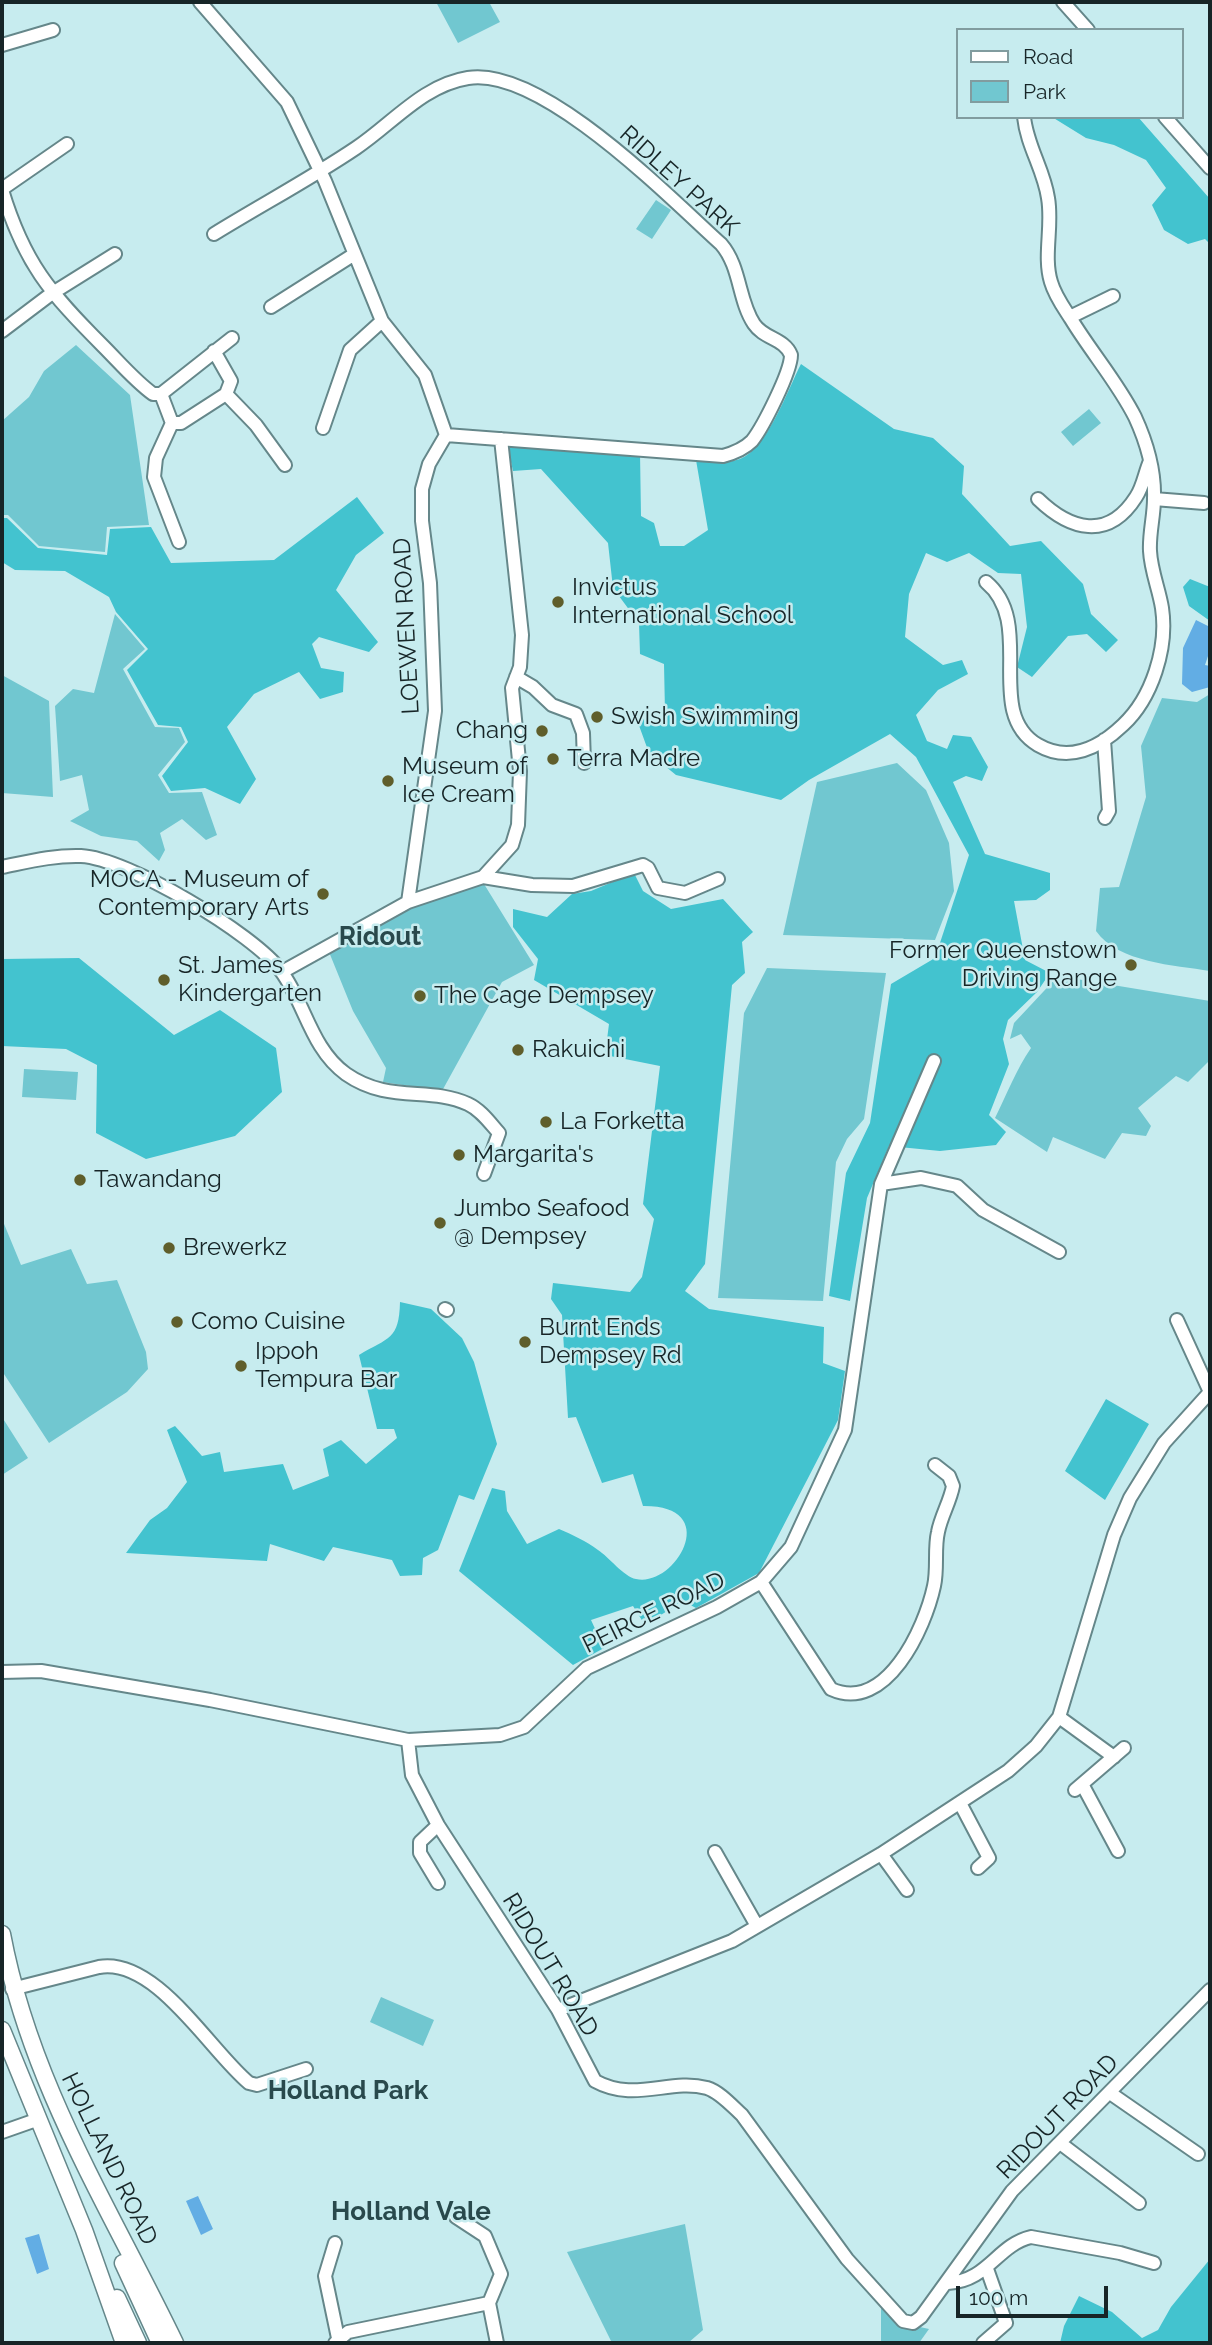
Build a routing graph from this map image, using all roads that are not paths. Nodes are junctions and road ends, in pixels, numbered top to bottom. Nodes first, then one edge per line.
1 (200, 2) edge
2 (1063, 2) edge
3 (1085, 28) edge
4 (52, 30) dead end
5 (2, 45) edge
6 (1024, 119) edge
7 (1168, 119) edge
8 (67, 144) dead end
9 (1210, 168) edge
10 (319, 170) junction
11 (2, 189) edge
12 (214, 234) dead end
13 (115, 254) dead end
14 (353, 255) junction
15 (51, 294) junction
16 (1113, 296) dead end
17 (271, 307) dead end
18 (1070, 317) junction
19 (382, 321) junction
20 (2, 331) edge
21 (232, 338) dead end
22 (214, 351) junction
23 (161, 394) junction
24 (226, 394) junction
25 (172, 423) junction
26 (323, 428) dead end
27 (446, 435) junction
28 (501, 439) junction
29 (1150, 460) junction
30 (285, 465) dead end
31 (1038, 499) dead end
32 (1154, 499) junction
33 (1204, 503) dead end
34 (179, 542) dead end
35 (986, 582) dead end
36 (516, 677) junction
37 (1104, 740) junction
38 (584, 763) dead end
39 (1105, 818) dead end
40 (2, 867) edge
41 (483, 877) junction
42 (718, 879) dead end
43 (408, 902) junction
44 (282, 972) junction
45 (934, 1061) dead end
46 (484, 1174) dead end
47 (881, 1184) junction
48 (1059, 1252) dead end
49 (1177, 1320) dead end
50 (1210, 1392) edge
51 (936, 1465) dead end
52 (761, 1582) junction
53 (2, 1672) edge
54 (1059, 1717) junction
55 (408, 1740) junction
56 (1125, 1748) dead end
57 (1114, 1757) junction
58 (960, 1803) junction
59 (438, 1825) junction
60 (1118, 1851) dead end
61 (715, 1852) dead end
62 (881, 1854) junction
63 (978, 1868) dead end
64 (438, 1883) dead end
65 (907, 1890) dead end
66 (757, 1926) junction
67 (2, 1934) edge
68 (12, 1989) junction
69 (1210, 1990) edge
70 (558, 2010) junction
71 (2, 2029) edge
72 (306, 2069) dead end
73 (1110, 2093) junction
74 (39, 2119) junction
75 (2, 2132) edge
76 (1060, 2143) junction
77 (1198, 2154) dead end
78 (84, 2166) junction
79 (1139, 2203) dead end
80 (456, 2217) dead end
81 (84, 2230) junction
82 (335, 2243) dead end
83 (1154, 2263) dead end
84 (987, 2269) junction
85 (948, 2283) junction
86 (489, 2303) junction
87 (337, 2341) edge
88 (124, 2343) edge
89 (138, 2343) edge
90 (160, 2343) edge
91 (175, 2343) edge
92 (497, 2343) edge
93 (983, 2343) edge

1 - 10 street
2 - 3 street
4 - 5 street
6 - 18 street
7 - 9 street
8 - 11 street
10 - 12 street, RIDLEY PARK
10 - 14 street
10 - 28 street, RIDLEY PARK
11 - 15 street
13 - 15 street
14 - 17 street
14 - 19 street
15 - 20 street
15 - 23 street
16 - 18 street
18 - 29 street
19 - 26 street
19 - 27 street
21 - 22 street
22 - 23 street
22 - 24 street
23 - 25 street
24 - 25 street
24 - 30 street
25 - 34 street
27 - 28 street, RIDLEY PARK
27 - 43 street, LOEWEN ROAD
28 - 36 street
29 - 31 street
29 - 32 street
32 - 33 street
32 - 37 street
35 - 37 street
36 - 38 street
36 - 41 street
37 - 39 street
40 - 44 street
41 - 42 street
41 - 43 street
43 - 44 street
44 - 46 street
45 - 47 street, PEIRCE ROAD
47 - 48 street
47 - 52 street, PEIRCE ROAD
49 - 50 street
50 - 54 street
51 - 52 street
52 - 55 street, PEIRCE ROAD
53 - 55 street, PEIRCE ROAD
54 - 57 street
54 - 58 street
55 - 59 street, RIDOUT ROAD
56 - 57 street
57 - 60 street
58 - 62 street
58 - 63 street
59 - 64 street
59 - 70 street, RIDOUT ROAD
61 - 66 street
62 - 65 street
62 - 66 street
66 - 70 street
67 - 68 main road, HOLLAND ROAD
68 - 72 street
68 - 78 main road, HOLLAND ROAD
69 - 73 street, RIDOUT ROAD
70 - 85 street, RIDOUT ROAD
71 - 74 main road, HOLLAND ROAD
73 - 76 street, RIDOUT ROAD
73 - 77 street
74 - 75 street
74 - 81 main road, HOLLAND ROAD
76 - 79 street
76 - 85 street, RIDOUT ROAD
78 - 90 main road
78 - 91 main road, HOLLAND ROAD
80 - 86 street
81 - 88 main road, HOLLAND ROAD
81 - 89 main road
82 - 87 street
83 - 84 street
84 - 85 street
84 - 93 street
86 - 87 street
86 - 92 street

